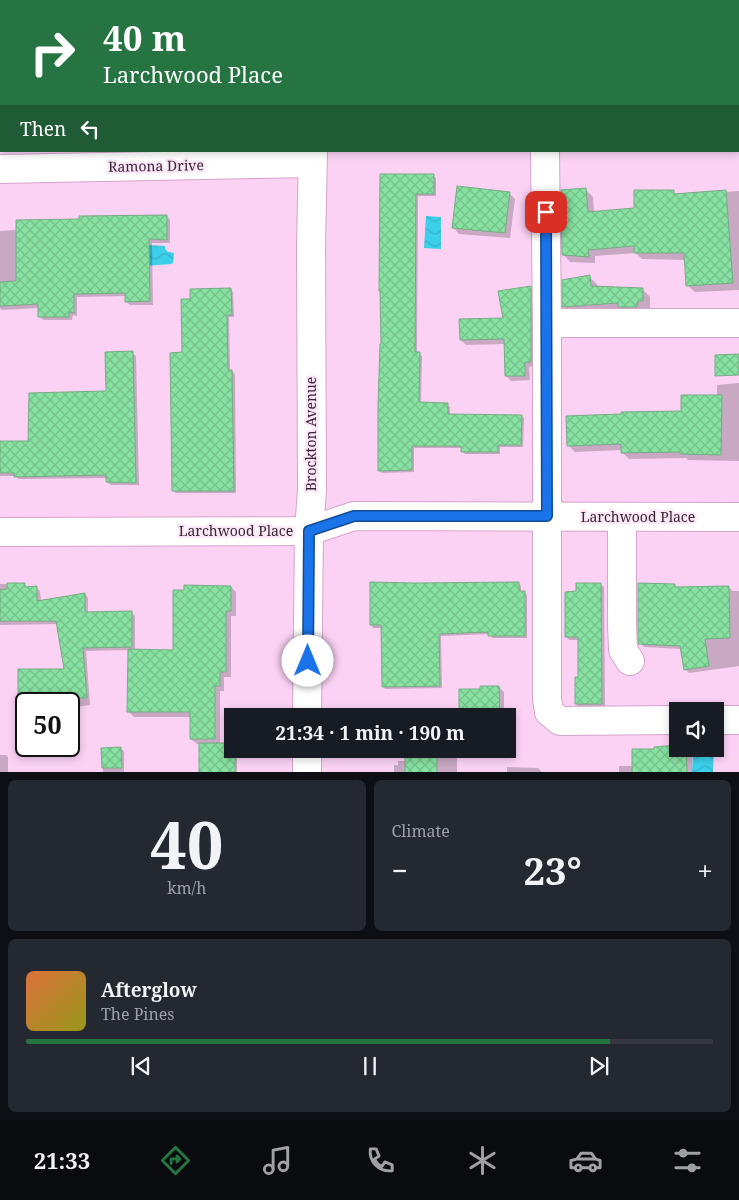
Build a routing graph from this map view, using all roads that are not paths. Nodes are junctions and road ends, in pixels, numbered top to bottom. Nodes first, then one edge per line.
1 (545, 152) edge
2 (312, 157) edge
3 (0, 168) edge
4 (547, 322) junction
5 (739, 323) edge
6 (547, 516) junction
7 (622, 517) junction
8 (739, 517) edge
9 (309, 531) junction
10 (0, 532) edge
11 (630, 661) dead end
12 (307, 708) edge
13 (669, 720) edge
14 (724, 720) edge
15 (739, 720) edge
16 (307, 758) edge
17 (307, 772) edge

1 - 4 street
2 - 3 street, Ramona Drive
2 - 9 street, Brockton Avenue
4 - 5 street
4 - 6 street
6 - 7 street, Larchwood Place
6 - 9 street, Larchwood Place
6 - 13 street
7 - 8 street, Larchwood Place
7 - 11 street
9 - 10 street, Larchwood Place
9 - 12 street, Brockton Avenue
14 - 15 street
16 - 17 street

